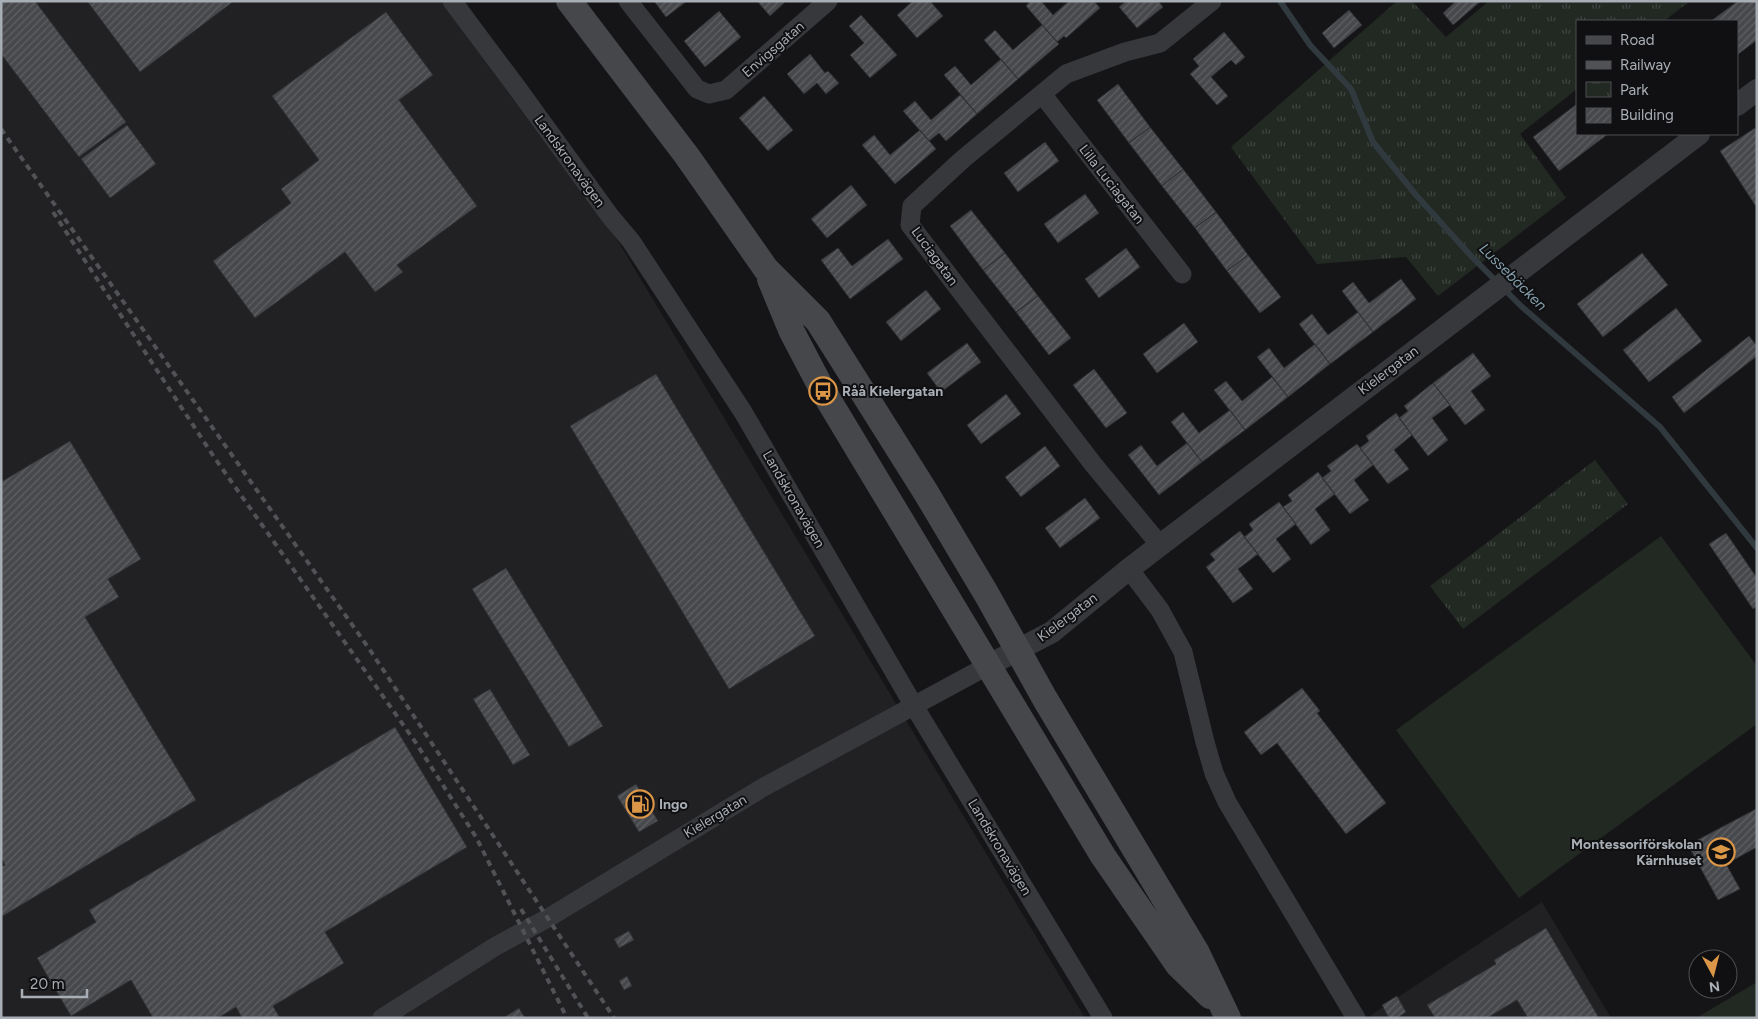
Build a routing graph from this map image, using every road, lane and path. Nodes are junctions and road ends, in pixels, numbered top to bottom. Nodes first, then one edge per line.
1 (452, 1) edge
2 (569, 1) edge
3 (628, 1) edge
4 (828, 1) edge
5 (1212, 1) edge
6 (1757, 90) edge
7 (1042, 94) junction
8 (1738, 104) edge
9 (1698, 135) edge
10 (766, 269) junction
11 (1182, 274) dead end
12 (1160, 545) junction
13 (1129, 568) junction
14 (1018, 650) junction
15 (989, 665) junction
16 (914, 706) junction
17 (1225, 1013) edge
18 (382, 1018) edge
19 (1103, 1018) edge
20 (1356, 1018) edge

1 - 16 street, Landskronavägen
2 - 10 main road
3 - 4 street, Envigsgatan
5 - 7 street, Luciagatan
6 - 8 street
7 - 11 street, Lilla Luciagatan
7 - 12 street, Luciagatan
9 - 12 street, Kielergatan
10 - 14 main road
10 - 15 main road
12 - 13 street, Kielergatan
13 - 14 street, Kielergatan
13 - 20 street
14 - 15 street, Kielergatan
14 - 17 main road
15 - 16 street, Kielergatan
15 - 17 main road
16 - 18 street, Kielergatan
16 - 19 street, Landskronavägen

